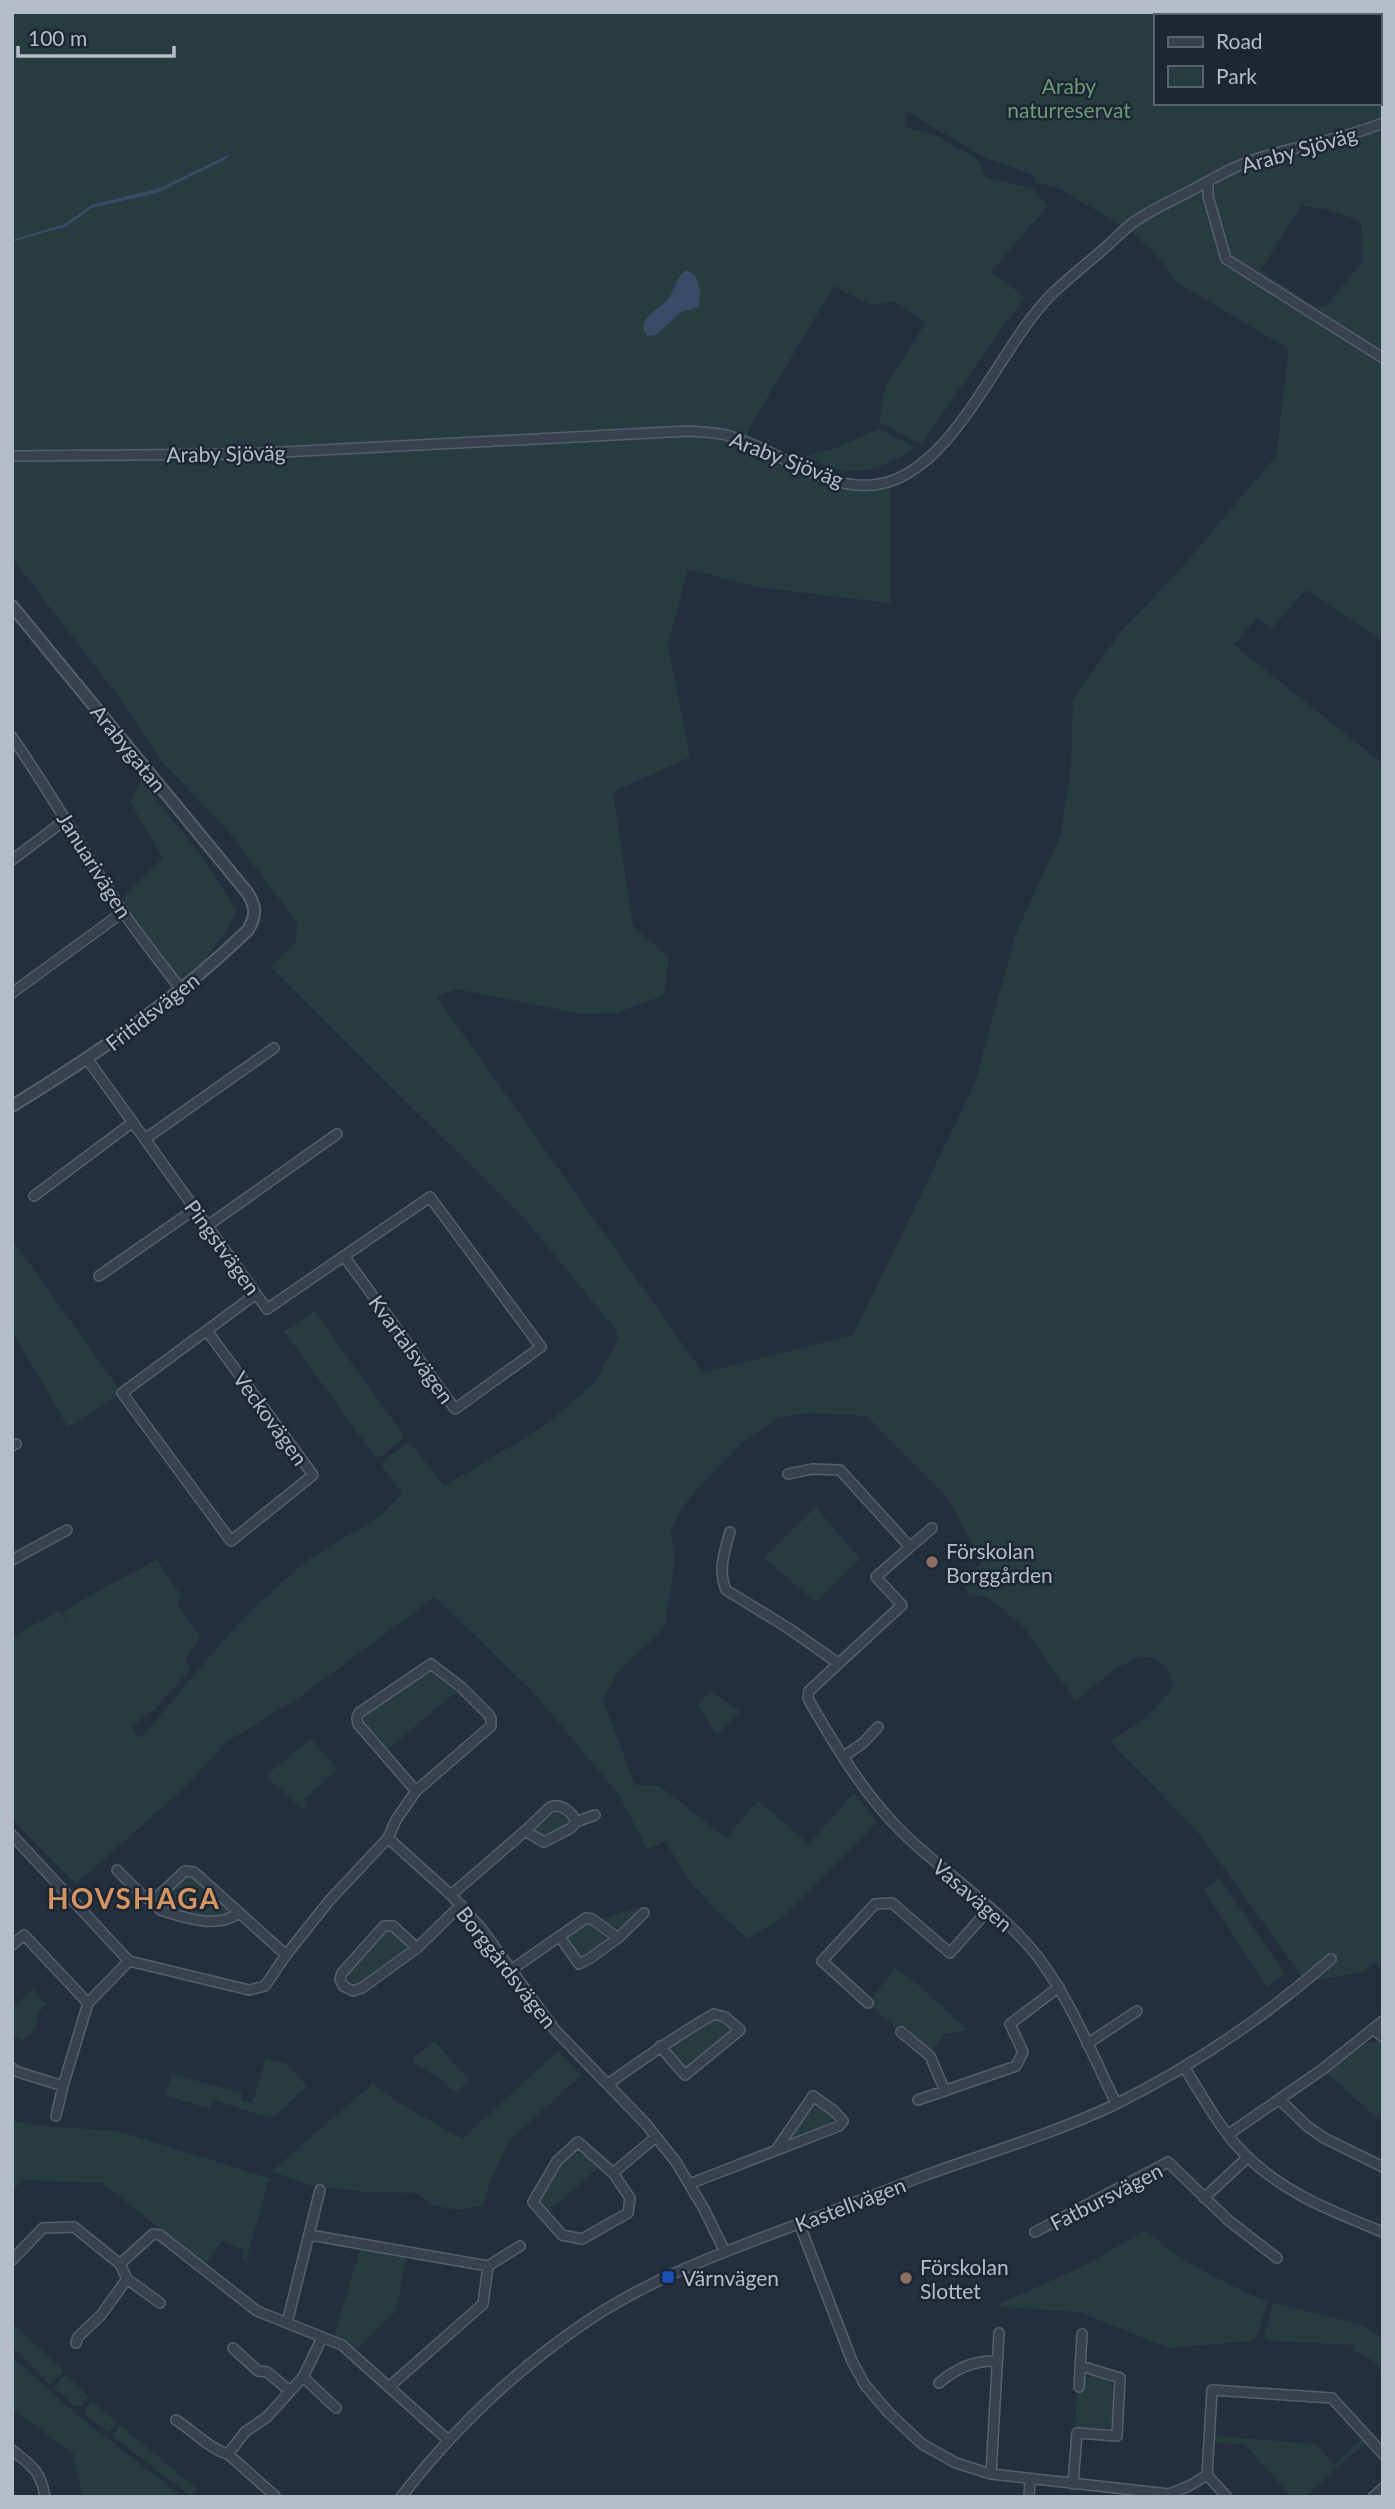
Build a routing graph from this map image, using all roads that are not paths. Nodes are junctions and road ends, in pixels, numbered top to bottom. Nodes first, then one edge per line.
1 (1383, 123) edge
2 (1208, 182) junction
3 (1383, 358) edge
4 (12, 456) edge
5 (12, 606) edge
6 (12, 737) edge
7 (65, 820) junction
8 (12, 860) edge
9 (246, 891) joint
10 (123, 912) junction
11 (181, 991) junction
12 (12, 993) edge
13 (274, 1048) dead end
14 (88, 1060) junction
15 (12, 1106) edge
16 (133, 1122) junction
17 (337, 1134) dead end
18 (145, 1139) junction
19 (34, 1196) dead end
20 (430, 1197) joint
21 (195, 1209) junction
22 (207, 1226) junction
23 (344, 1256) junction
24 (99, 1276) dead end
25 (256, 1294) junction
26 (207, 1331) junction
27 (788, 1474) dead end
28 (932, 1528) dead end
29 (67, 1530) dead end
30 (730, 1532) dead end
31 (910, 1547) junction
32 (12, 1560) edge
33 (838, 1663) junction
34 (878, 1727) dead end
35 (843, 1757) junction
36 (416, 1791) junction
37 (595, 1815) dead end
38 (576, 1822) junction
39 (525, 1831) junction
40 (12, 1836) edge
41 (388, 1838) junction
42 (117, 1870) dead end
43 (451, 1895) junction
44 (154, 1902) junction
45 (461, 1905) junction
46 (990, 1908) junction
47 (238, 1913) junction
48 (645, 1913) dead end
49 (559, 1937) junction
50 (618, 1938) junction
51 (12, 1945) edge
52 (416, 1948) junction
53 (286, 1955) junction
54 (1331, 1959) dead end
55 (129, 1961) junction
56 (510, 1970) junction
57 (1059, 1987) junction
58 (88, 2003) junction
59 (868, 2003) dead end
60 (1137, 2011) dead end
61 (1383, 2021) edge
62 (1374, 2029) junction
63 (901, 2032) dead end
64 (1383, 2037) edge
65 (1087, 2045) junction
66 (660, 2046) junction
67 (1184, 2067) junction
68 (12, 2068) edge
69 (608, 2084) junction
70 (63, 2086) junction
71 (945, 2091) junction
72 (918, 2100) dead end
73 (1280, 2100) junction
74 (1116, 2103) junction
75 (56, 2116) dead end
76 (1229, 2134) junction
77 (656, 2137) junction
78 (776, 2150) junction
79 (1248, 2157) junction
80 (1383, 2167) edge
81 (613, 2173) junction
82 (689, 2184) junction
83 (320, 2190) dead end
84 (1204, 2198) junction
85 (799, 2223) junction
86 (1035, 2232) dead end
87 (1383, 2232) edge
88 (310, 2235) junction
89 (520, 2246) dead end
90 (724, 2250) junction
91 (1277, 2258) dead end
92 (12, 2260) edge
93 (120, 2264) junction
94 (488, 2266) junction
95 (127, 2279) junction
96 (160, 2303) dead end
97 (287, 2323) junction
98 (999, 2333) dead end
99 (1082, 2334) dead end
100 (322, 2337) junction
101 (76, 2343) dead end
102 (233, 2348) dead end
103 (997, 2361) junction
104 (1081, 2366) junction
105 (303, 2377) junction
106 (939, 2383) dead end
107 (390, 2386) junction
108 (1079, 2387) dead end
109 (290, 2391) junction
110 (336, 2408) dead end
111 (176, 2420) dead end
112 (448, 2440) junction
113 (12, 2450) edge
114 (228, 2454) junction
115 (1383, 2454) edge
116 (990, 2474) junction
117 (1207, 2474) junction
118 (1030, 2480) junction
119 (1073, 2484) junction
120 (1383, 2488) edge
121 (275, 2496) edge
122 (45, 2497) edge
123 (401, 2497) edge
124 (1029, 2497) edge
125 (1227, 2497) edge
126 (1373, 2497) edge

1 - 2 street, Araby Sjöväg
2 - 3 street
2 - 4 street, Araby Sjöväg
5 - 9 street, Arabygatan
6 - 7 street, Januarivägen
7 - 8 street
7 - 10 street, Januarivägen
9 - 11 street, Fritidsvägen
10 - 11 street, Januarivägen
10 - 12 street
11 - 14 street, Fritidsvägen
13 - 18 street
14 - 15 street, Fritidsvägen
14 - 16 street, Pingstvägen
16 - 18 street, Pingstvägen
16 - 19 street
17 - 22 street
18 - 21 street, Pingstvägen
20 - 23 street, Pingstvägen
20 - 23 street, Kvartalsvägen
21 - 22 street, Pingstvägen
21 - 24 street
22 - 25 street, Pingstvägen
23 - 25 street, Pingstvägen
25 - 26 street
26 - 26 street, Veckovägen
27 - 31 street
28 - 31 street
29 - 32 street
30 - 33 street
31 - 33 street, Vasavägen
33 - 35 street, Vasavägen
34 - 35 street
35 - 46 street, Vasavägen
36 - 36 street
36 - 41 street
37 - 38 street
38 - 39 street
38 - 39 street
39 - 43 street
40 - 55 street
41 - 43 street, Borggårdsvägen
41 - 53 street
42 - 44 street
43 - 45 street, Borggårdsvägen
44 - 47 street
44 - 47 street
45 - 52 street
45 - 56 street, Borggårdsvägen
46 - 57 street, Vasavägen
46 - 59 street
47 - 53 street
48 - 50 street
49 - 50 street
49 - 50 street
49 - 56 street
51 - 58 street
52 - 52 street
53 - 55 street
54 - 67 street, Kastellvägen
55 - 58 street
56 - 69 street, Borggårdsvägen
57 - 65 street, Vasavägen
57 - 71 street
58 - 70 street
60 - 65 street
61 - 62 street
62 - 64 street
62 - 73 street
63 - 71 street
65 - 74 street, Vasavägen
66 - 66 street
66 - 69 street
67 - 74 street, Kastellvägen
67 - 76 street
68 - 70 street
69 - 77 street, Borggårdsvägen
70 - 75 street
71 - 72 street
73 - 76 street
73 - 80 street
74 - 85 street, Kastellvägen
76 - 79 street
77 - 81 street
77 - 82 street, Borggårdsvägen
78 - 78 street
78 - 82 street
79 - 84 street
79 - 87 street
81 - 81 street
82 - 90 street, Borggårdsvägen
83 - 88 street
84 - 86 street, Fatbursvägen
84 - 91 street, Fatbursvägen
85 - 90 street, Kastellvägen
85 - 116 street
88 - 94 street
88 - 97 street
89 - 94 street
90 - 112 street, Kastellvägen
92 - 93 street
93 - 95 street
93 - 97 street
94 - 107 street
95 - 96 street
95 - 101 street
97 - 100 street
98 - 103 street
99 - 104 street
100 - 105 street
100 - 107 street
102 - 109 street
103 - 106 street
103 - 116 street
104 - 108 street
104 - 119 street
105 - 109 street
105 - 110 street
107 - 112 street
109 - 114 street
111 - 114 street
112 - 123 street, Kastellvägen
113 - 122 street
114 - 121 street
115 - 117 street
116 - 118 street
117 - 119 street
117 - 125 street
118 - 119 street
118 - 124 street
120 - 126 street

